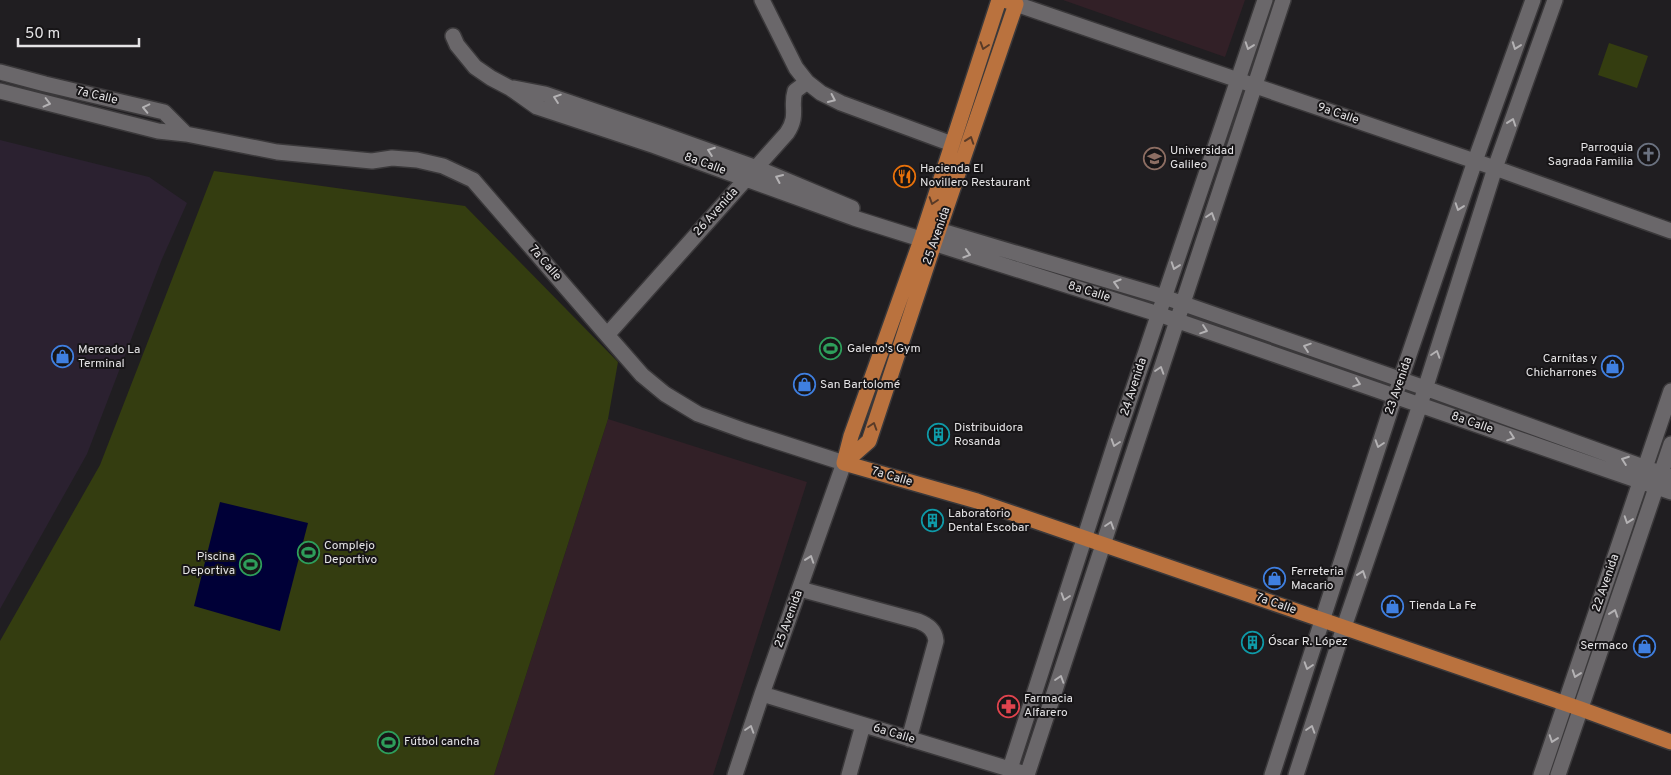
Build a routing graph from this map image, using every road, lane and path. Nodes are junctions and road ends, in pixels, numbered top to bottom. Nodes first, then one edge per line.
1 (762, 0) edge
2 (999, 0) edge
3 (1265, 0) edge
4 (1283, 0) edge
5 (1533, 0) edge
6 (1555, 0) edge
7 (1013, 1) edge
8 (453, 36) dead end
9 (0, 72) edge
10 (1238, 80) junction
11 (807, 82) junction
12 (1254, 85) junction
13 (0, 91) edge
14 (186, 134) junction
15 (952, 144) junction
16 (1475, 161) junction
17 (1496, 168) junction
18 (751, 173) junction
19 (1671, 231) edge
20 (929, 236) junction
21 (1164, 297) junction
22 (1183, 304) junction
23 (1158, 314) junction
24 (1177, 320) junction
25 (606, 335) junction
26 (1401, 379) junction
27 (1426, 388) junction
28 (1671, 391) edge
29 (1395, 396) junction
30 (1420, 405) junction
31 (1671, 444) edge
32 (844, 463) junction
33 (1643, 475) junction
34 (1665, 482) edge
35 (1084, 538) junction
36 (1104, 544) junction
37 (800, 589) junction
38 (1322, 621) junction
39 (1344, 627) junction
40 (762, 694) junction
41 (1566, 703) junction
42 (1581, 709) junction
43 (863, 724) junction
44 (909, 739) junction
45 (1671, 742) edge
46 (1009, 772) edge
47 (735, 775) edge
48 (849, 775) edge
49 (1027, 775) edge
50 (1272, 775) edge
51 (1296, 775) edge
52 (1541, 775) edge
53 (1558, 775) edge

1 - 11 street
2 -> 15 main road, 25 Avenida
3 -> 10 street, 24 Avenida
4 - 12 street, 24 Avenida
5 -> 16 street, 23 Avenida
17 -> 6 street, 23 Avenida
7 - 10 street, 9a Calle
20 -> 7 main road, 25 Avenida
8 - 18 street, 8a Calle
14 -> 9 street, 7a Calle
10 - 12 street, 9a Calle
10 -> 21 street, 24 Avenida
11 -> 15 street
11 - 18 street, 26 Avenida
12 - 16 street, 9a Calle
22 -> 12 street, 24 Avenida
13 -> 14 street, 7a Calle
14 - 25 street, 7a Calle
15 -> 20 main road, 25 Avenida
16 - 17 street, 9a Calle
16 -> 26 street, 23 Avenida
17 - 19 street, 9a Calle
27 -> 17 street, 23 Avenida
18 - 20 street, 8a Calle
18 - 25 street, 26 Avenida
21 -> 20 street, 8a Calle
20 -> 23 street, 8a Calle
20 - 32 main road, 25 Avenida
21 - 22 street, 8a Calle
21 - 23 street, 24 Avenida
22 - 24 street, 24 Avenida
26 -> 22 street, 8a Calle
23 - 24 street, 8a Calle
23 -> 35 street, 24 Avenida
24 -> 29 street, 8a Calle
36 -> 24 street, 24 Avenida
25 - 32 street, 7a Calle
26 - 27 street, 8a Calle
26 - 29 street, 23 Avenida
27 - 30 street, 23 Avenida
33 -> 27 street, 8a Calle
28 - 33 street, 22 Avenida
29 - 30 street, 8a Calle
29 -> 38 street, 23 Avenida
30 -> 33 street, 8a Calle
39 -> 30 street, 23 Avenida
31 - 34 street, 22 Avenida
32 - 35 main road, 7a Calle
37 -> 32 street, 25 Avenida
33 - 34 street, 8a Calle
33 -> 41 street, 22 Avenida
42 -> 34 street, 22 Avenida
35 - 36 main road, 7a Calle
35 -> 46 street, 24 Avenida
36 - 38 main road, 7a Calle
49 -> 36 street, 24 Avenida
37 - 40 street, 25 Avenida
37 - 44 street
38 - 39 main road, 7a Calle
38 -> 50 street, 23 Avenida
39 - 41 main road, 7a Calle
51 -> 39 street, 23 Avenida
40 - 43 street, 6a Calle
47 -> 40 street, 25 Avenida
41 - 42 main road, 7a Calle
41 -> 52 street, 22 Avenida
42 - 45 main road, 7a Calle
42 - 53 street, 22 Avenida
43 - 44 street, 6a Calle
43 - 48 street
44 - 46 street, 6a Calle
46 - 49 street, 6a Calle

